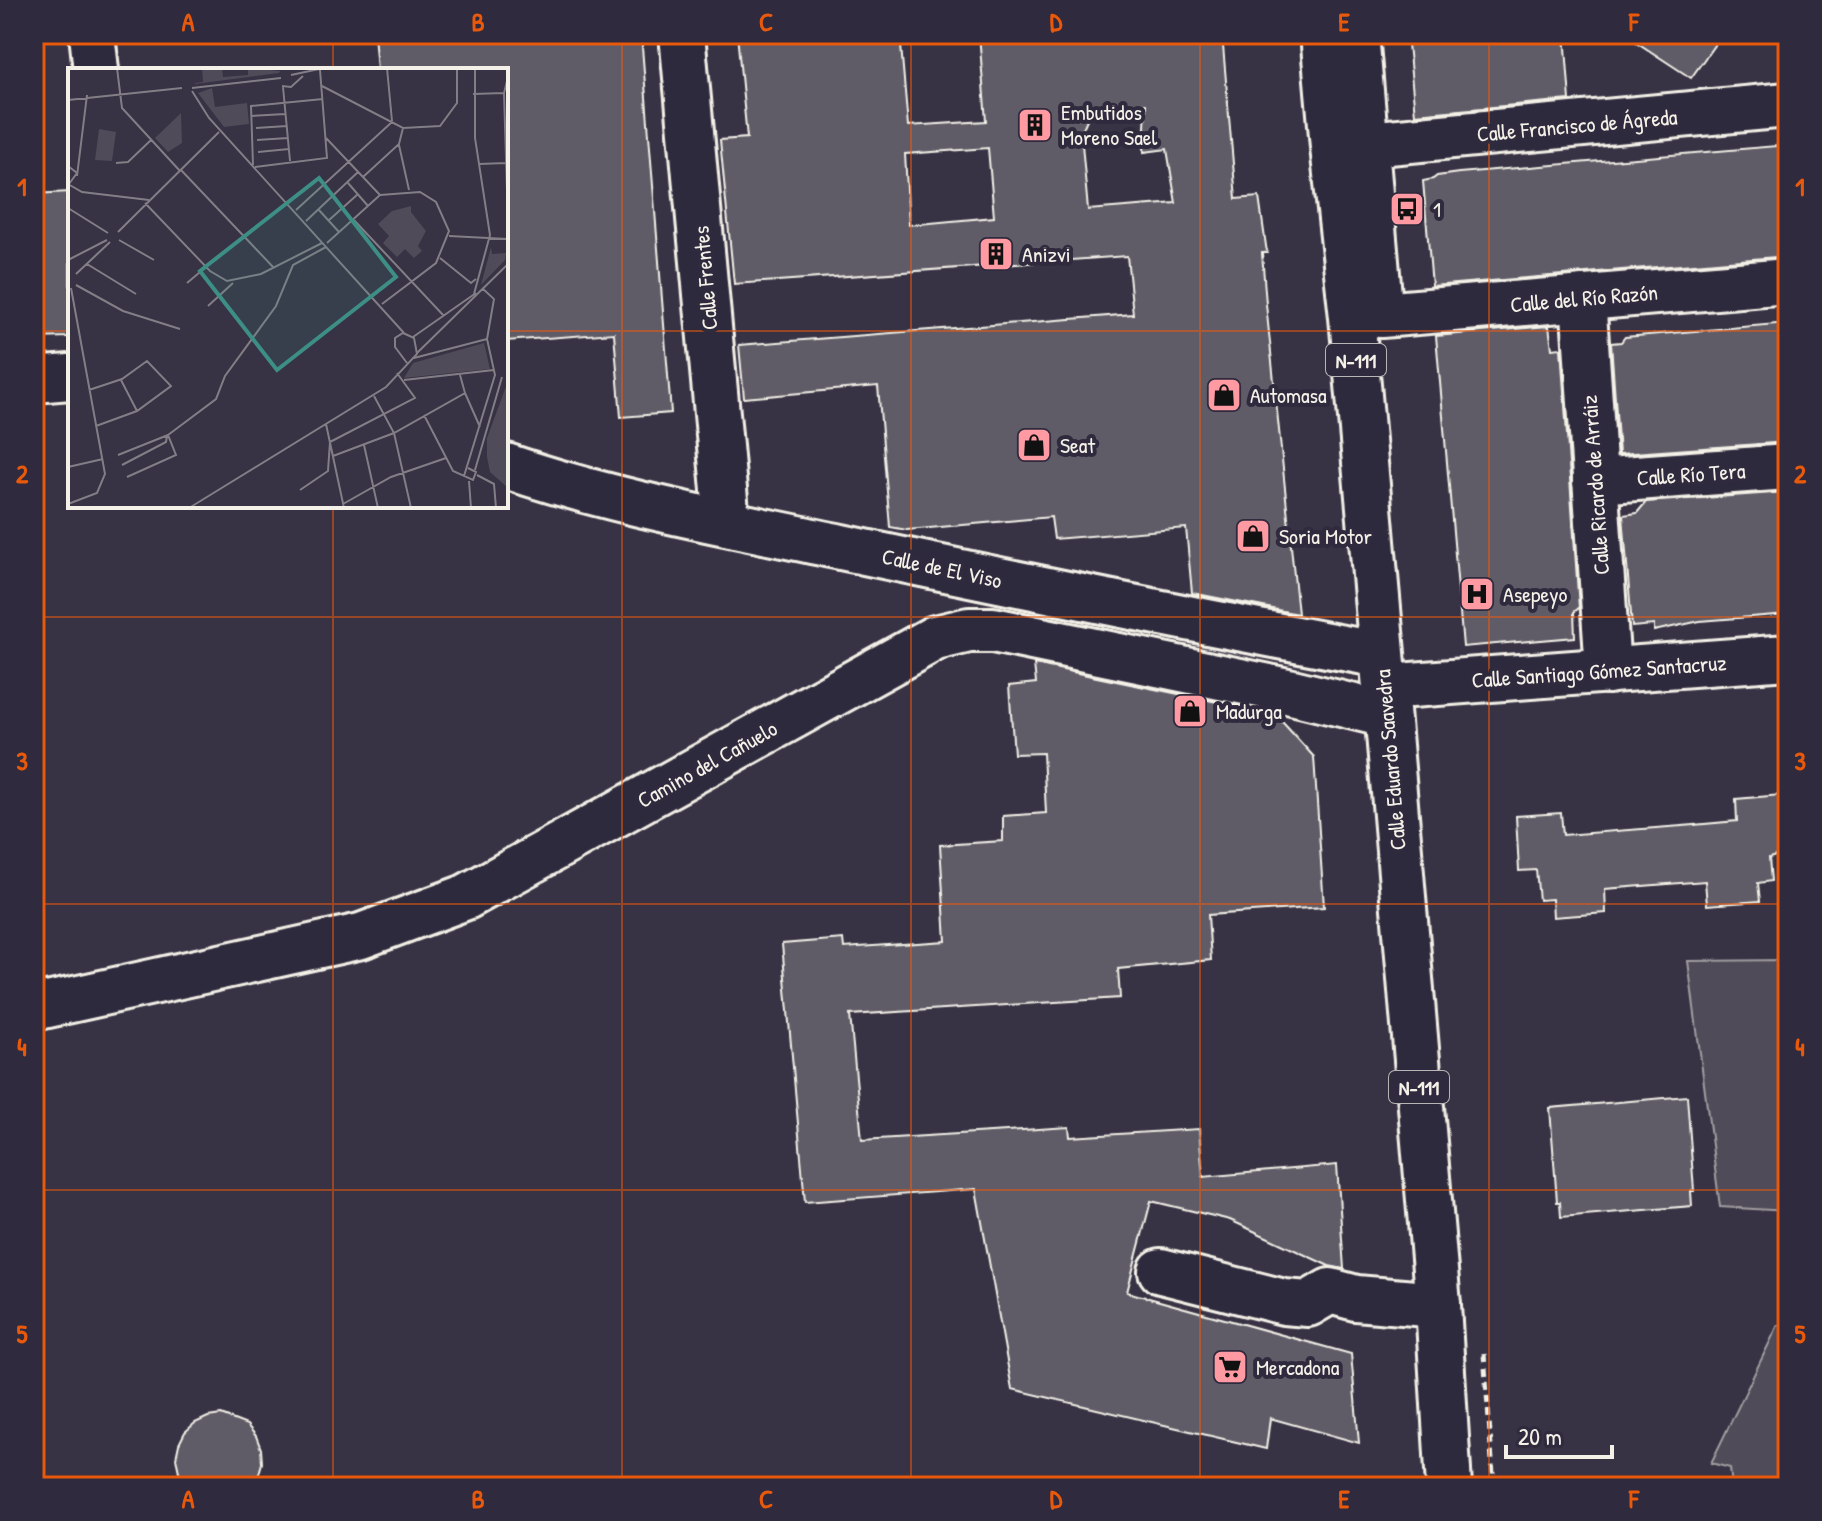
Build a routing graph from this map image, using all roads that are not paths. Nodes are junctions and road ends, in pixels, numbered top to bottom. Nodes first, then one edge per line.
1 (92, 34) edge
2 (682, 34) edge
3 (1323, 34) edge
4 (1356, 34) edge
5 (96, 68) edge
6 (1788, 105) edge
7 (1367, 144) junction
8 (1788, 281) edge
9 (1583, 298) junction
10 (1381, 315) junction
11 (68, 377) edge
12 (34, 380) edge
13 (508, 467) edge
14 (1788, 467) edge
15 (1595, 481) junction
16 (727, 522) junction
17 (1788, 657) edge
18 (1608, 671) junction
19 (1393, 685) junction
20 (34, 1008) edge
21 (1218, 1253) dead end
22 (1161, 1271) dead end
23 (1330, 1291) junction
24 (1438, 1305) junction
25 (1449, 1487) edge
26 (1475, 1487) edge

1 - 5 street
2 - 16 street, Calle Frentes
3 - 19 street, Calle Eduardo Saavedra / N-111
4 - 7 street, Calle Eduardo Saavedra
6 - 7 street, Calle Francisco de Ágreda
7 - 10 street, Calle Eduardo Saavedra
8 - 9 street, Calle del Río Razón
9 - 10 street, Calle del Río Razón
9 - 15 street, Calle Ricardo de Arráiz
10 - 19 street, Calle Eduardo Saavedra
11 - 12 street
13 - 16 street, Calle de El Viso
14 - 15 street, Calle Río Tera
15 - 18 street, Calle Ricardo de Arráiz
16 - 19 street, Calle de El Viso
17 - 18 street, Calle Santiago Gómez Santacruz
18 - 19 street, Calle Santiago Gómez Santacruz
19 - 20 street, Camino del Cañuelo
19 - 24 street, Calle Eduardo Saavedra / N-111
19 - 26 street, Calle Eduardo Saavedra
21 - 23 street
22 - 23 street
23 - 24 street
24 - 25 street, Calle Eduardo Saavedra / N-111

